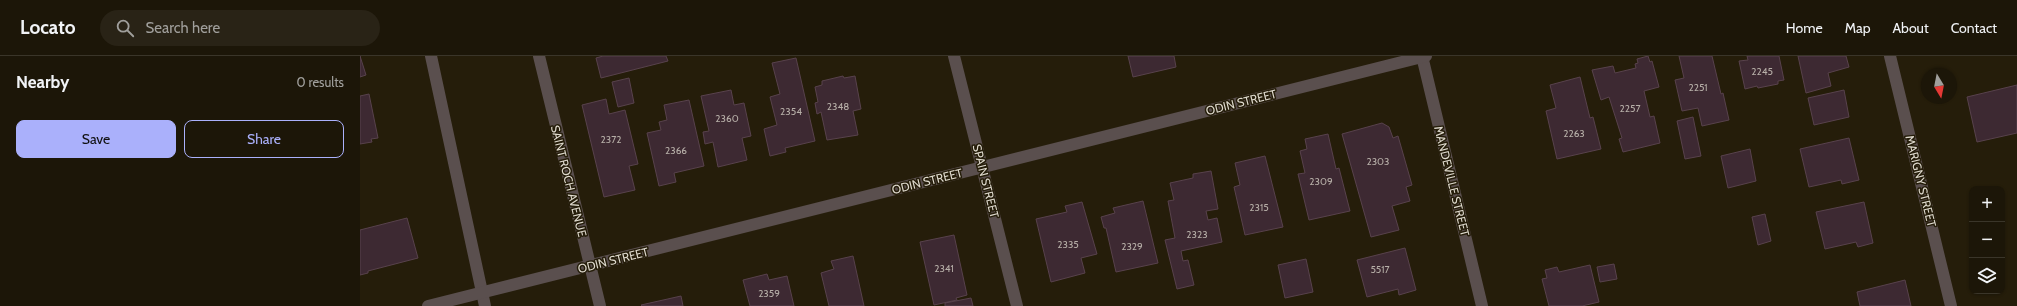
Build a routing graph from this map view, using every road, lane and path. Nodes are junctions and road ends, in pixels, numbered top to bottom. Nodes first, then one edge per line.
1 (431, 56) edge
2 (539, 56) edge
3 (954, 56) edge
4 (1424, 56) edge
5 (1890, 56) edge
6 (983, 167) junction
7 (590, 265) junction
8 (482, 293) junction
9 (428, 306) edge
10 (485, 306) edge
11 (600, 306) edge
12 (1017, 306) edge
13 (1482, 306) edge
14 (1951, 306) edge

1 - 8 street
2 - 7 street, SAINT ROCH AVENUE
3 - 6 street, SPAIN STREET
4 - 6 street, ODIN STREET
4 - 13 street, MANDEVILLE STREET
5 - 14 street, MARIGNY STREET
6 - 7 street, ODIN STREET
6 - 12 street, SPAIN STREET
7 - 8 street, ODIN STREET
7 - 11 street, SAINT ROCH AVENUE
8 - 9 street, ODIN STREET
8 - 10 street

